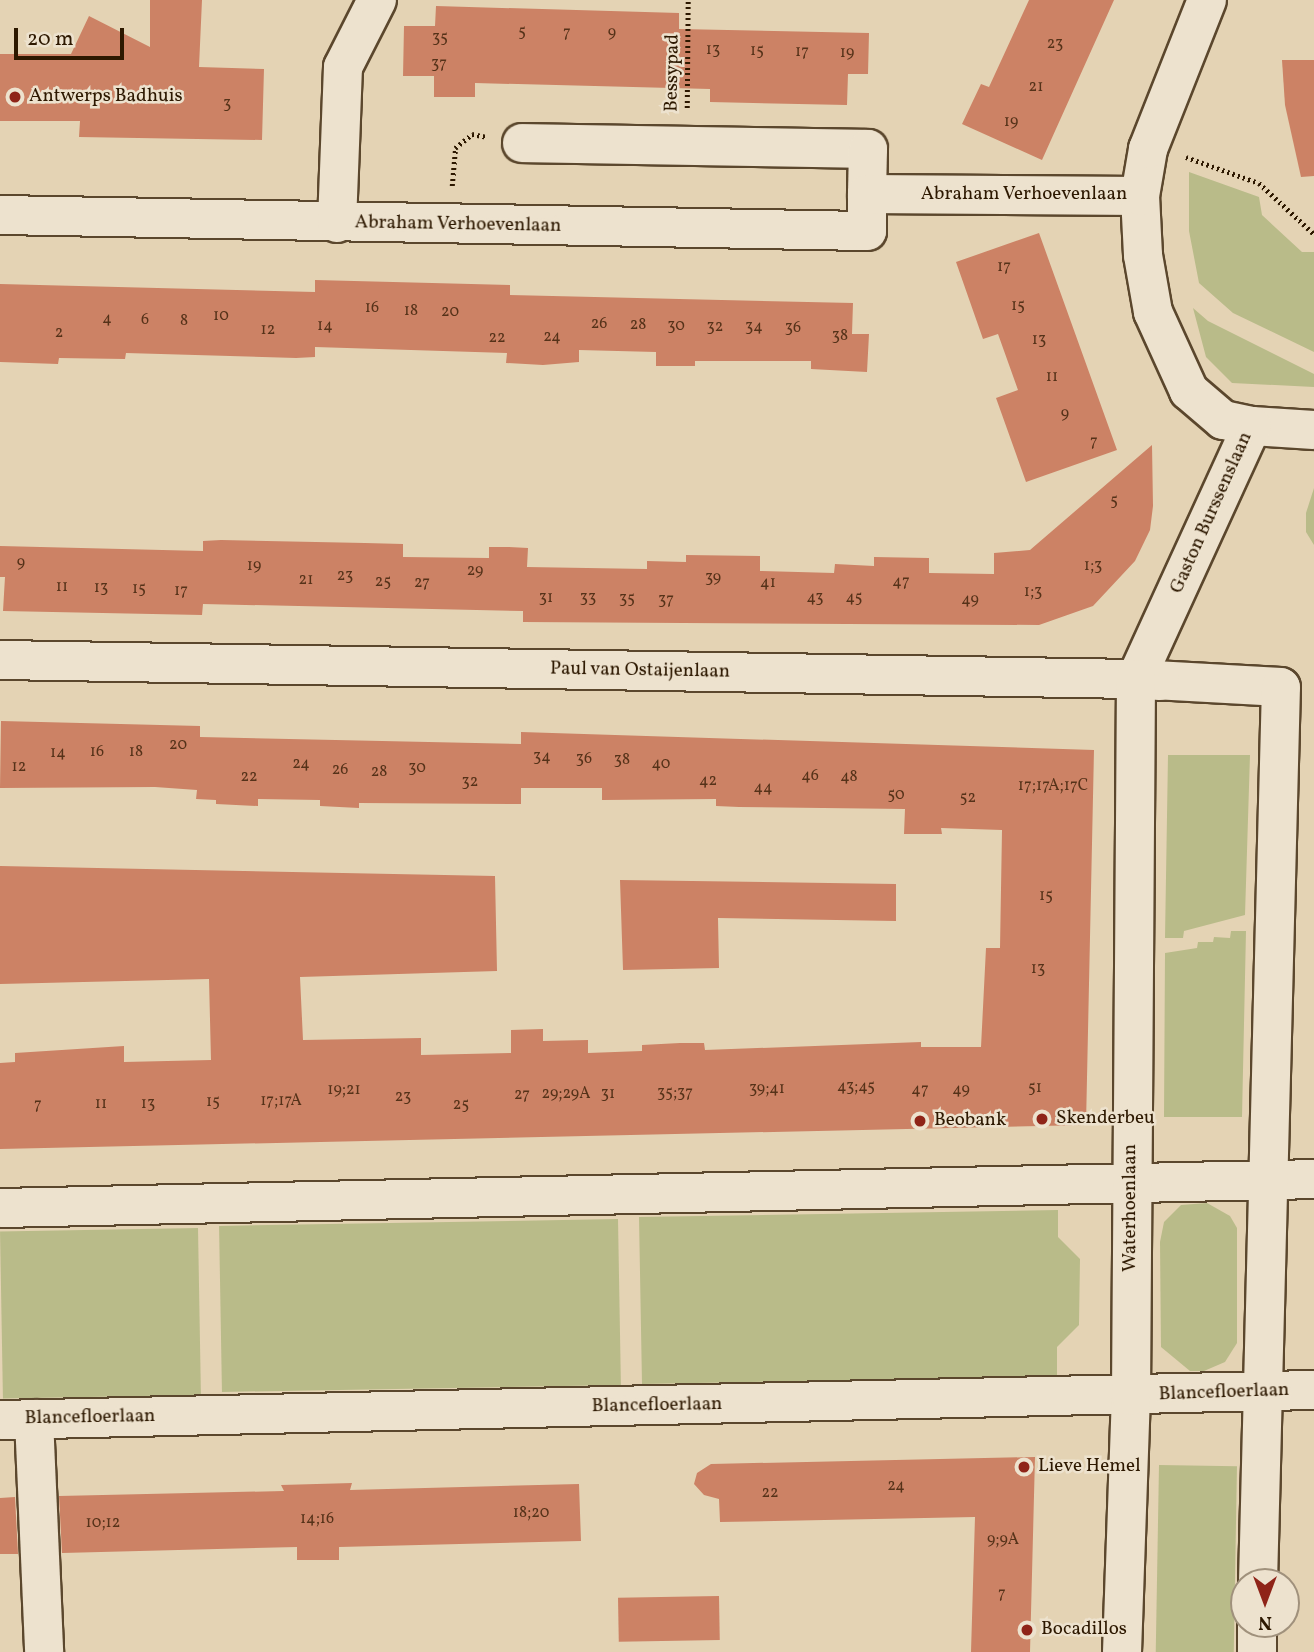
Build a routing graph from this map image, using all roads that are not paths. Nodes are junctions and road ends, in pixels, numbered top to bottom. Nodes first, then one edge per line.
1 (377, 0) edge
2 (1207, 0) edge
3 (522, 143) road end
4 (867, 194) junction
5 (1140, 196) junction
6 (6, 215) edge
7 (337, 223) junction
8 (1252, 426) junction
9 (1314, 430) edge
10 (0, 660) edge
11 (1136, 680) junction
12 (1314, 1179) edge
13 (1269, 1180) junction
14 (1131, 1183) junction
15 (0, 1208) edge
16 (1314, 1390) edge
17 (1262, 1392) junction
18 (1131, 1396) junction
19 (17, 1420) edge
20 (1258, 1568) edge
21 (44, 1652) edge
22 (1122, 1652) edge

1 - 7 street
2 - 5 street, Gaston Burssenslaan
3 - 4 street, Abraham Verhoevenlaan
4 - 5 street, Abraham Verhoevenlaan
4 - 7 street, Abraham Verhoevenlaan
5 - 8 street, Gaston Burssenslaan
6 - 7 street, Abraham Verhoevenlaan
8 - 9 street
8 - 11 street, Gaston Burssenslaan
10 - 11 street, Paul van Ostaijenlaan
11 - 13 street
11 - 14 street, Waterhoenlaan
12 - 13 street
13 - 14 street
13 - 17 street
14 - 15 street
14 - 18 street, Waterhoenlaan
16 - 17 street, Blancefloerlaan
17 - 18 street, Blancefloerlaan
17 - 20 street
18 - 19 street, Blancefloerlaan
18 - 22 street, Waterhoenlaan
19 - 21 street

